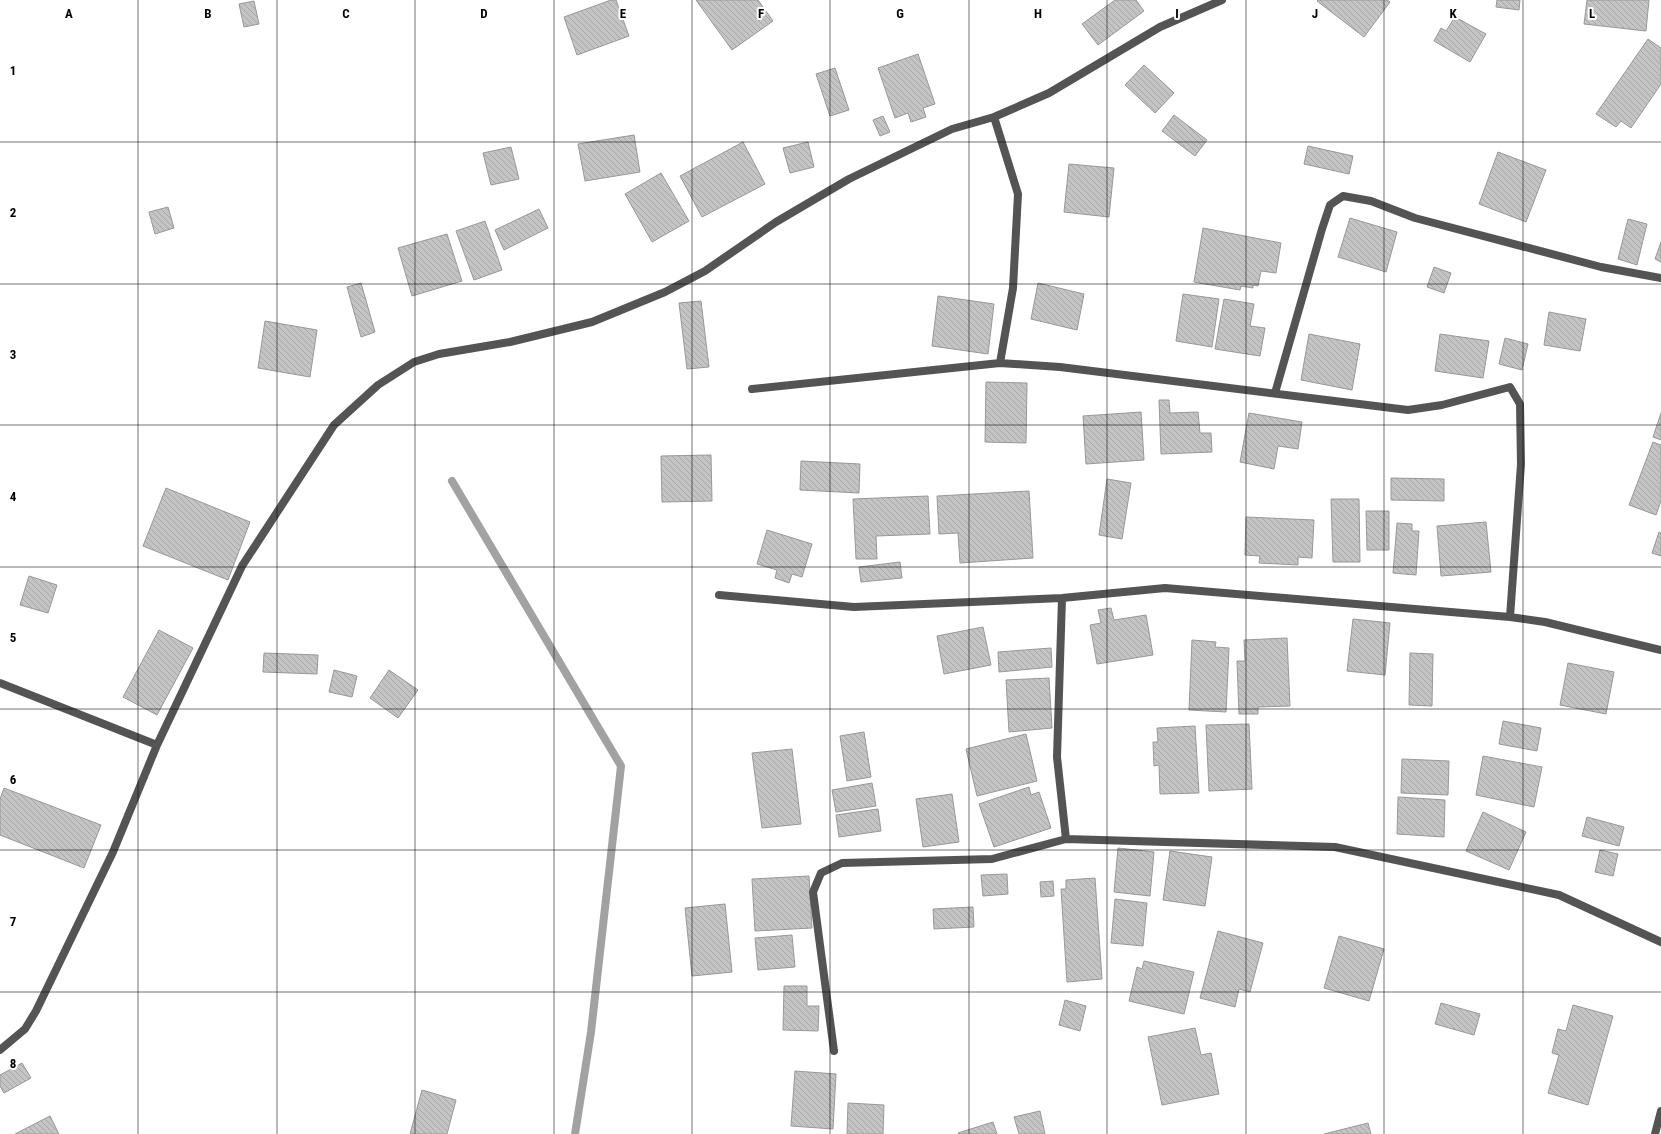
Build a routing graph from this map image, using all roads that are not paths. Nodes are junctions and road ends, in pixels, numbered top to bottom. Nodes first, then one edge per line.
1 (1222, 0) edge
2 (994, 116) junction
3 (1661, 278) edge
4 (1000, 363) junction
5 (752, 389) dead end
6 (1275, 393) junction
7 (719, 595) dead end
8 (1062, 598) junction
9 (1510, 618) junction
10 (1661, 650) edge
11 (0, 682) edge
12 (157, 745) junction
13 (1066, 839) junction
14 (1661, 942) edge
15 (0, 1050) edge
16 (834, 1051) dead end
17 (1661, 1110) edge
18 (1655, 1134) edge

1 - 2 street
2 - 4 street
2 - 12 street
3 - 6 street
4 - 5 street
4 - 6 street
6 - 9 street
7 - 8 street
8 - 9 street
8 - 13 street
9 - 10 street
11 - 12 street
12 - 15 street
13 - 14 street
13 - 16 street
17 - 18 street

